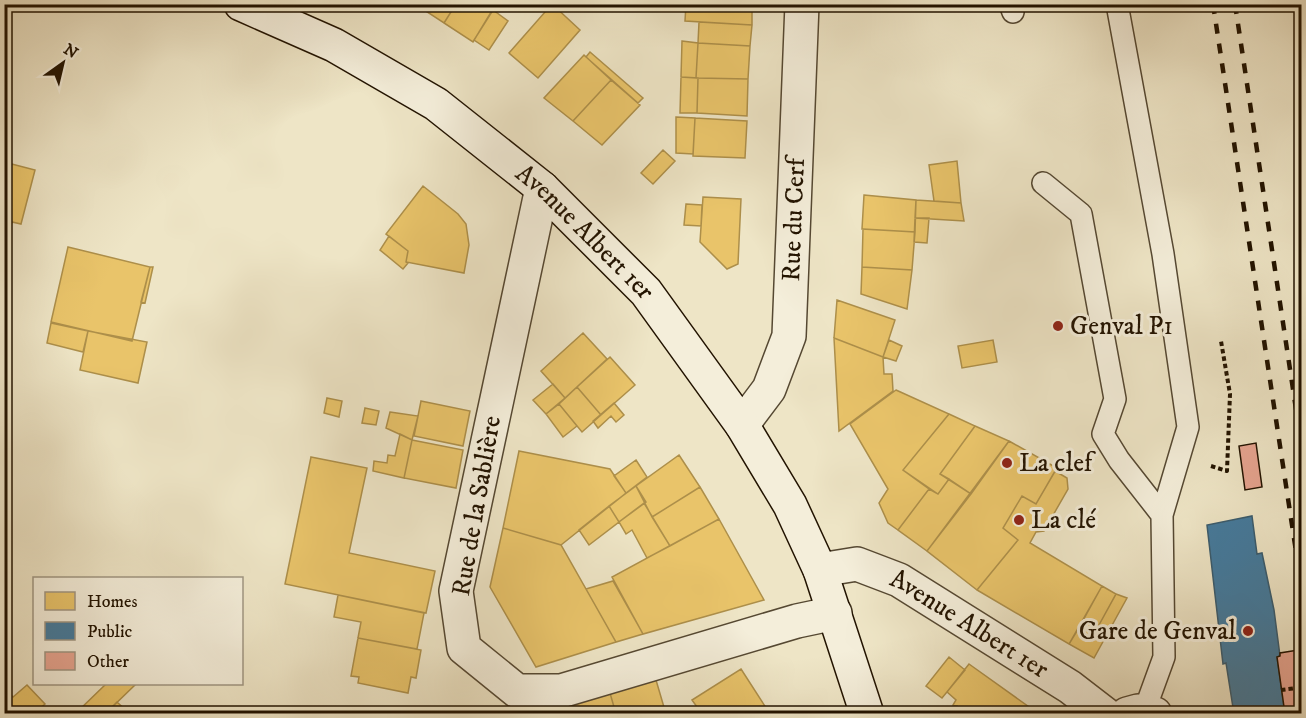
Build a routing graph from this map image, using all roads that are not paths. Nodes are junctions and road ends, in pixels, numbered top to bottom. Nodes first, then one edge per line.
1 (240, 4) edge
2 (802, 4) edge
3 (1117, 4) edge
4 (1043, 183) dead end
5 (542, 188) junction
6 (742, 425) junction
7 (1162, 515) junction
8 (820, 570) junction
9 (835, 612) junction
10 (1142, 713) edge
11 (867, 714) edge
12 (1105, 714) edge

1 - 5 street, Avenue Albert 1er
2 - 6 street, Rue du Cerf
3 - 7 lane
4 - 7 lane
5 - 6 street, Avenue Albert 1er
5 - 9 street, Rue de la Sablière
6 - 8 street, Avenue Albert 1er
7 - 10 lane
8 - 9 street, Avenue Albert 1er
8 - 12 street, Avenue Albert 1er
9 - 11 street, Avenue Albert 1er

